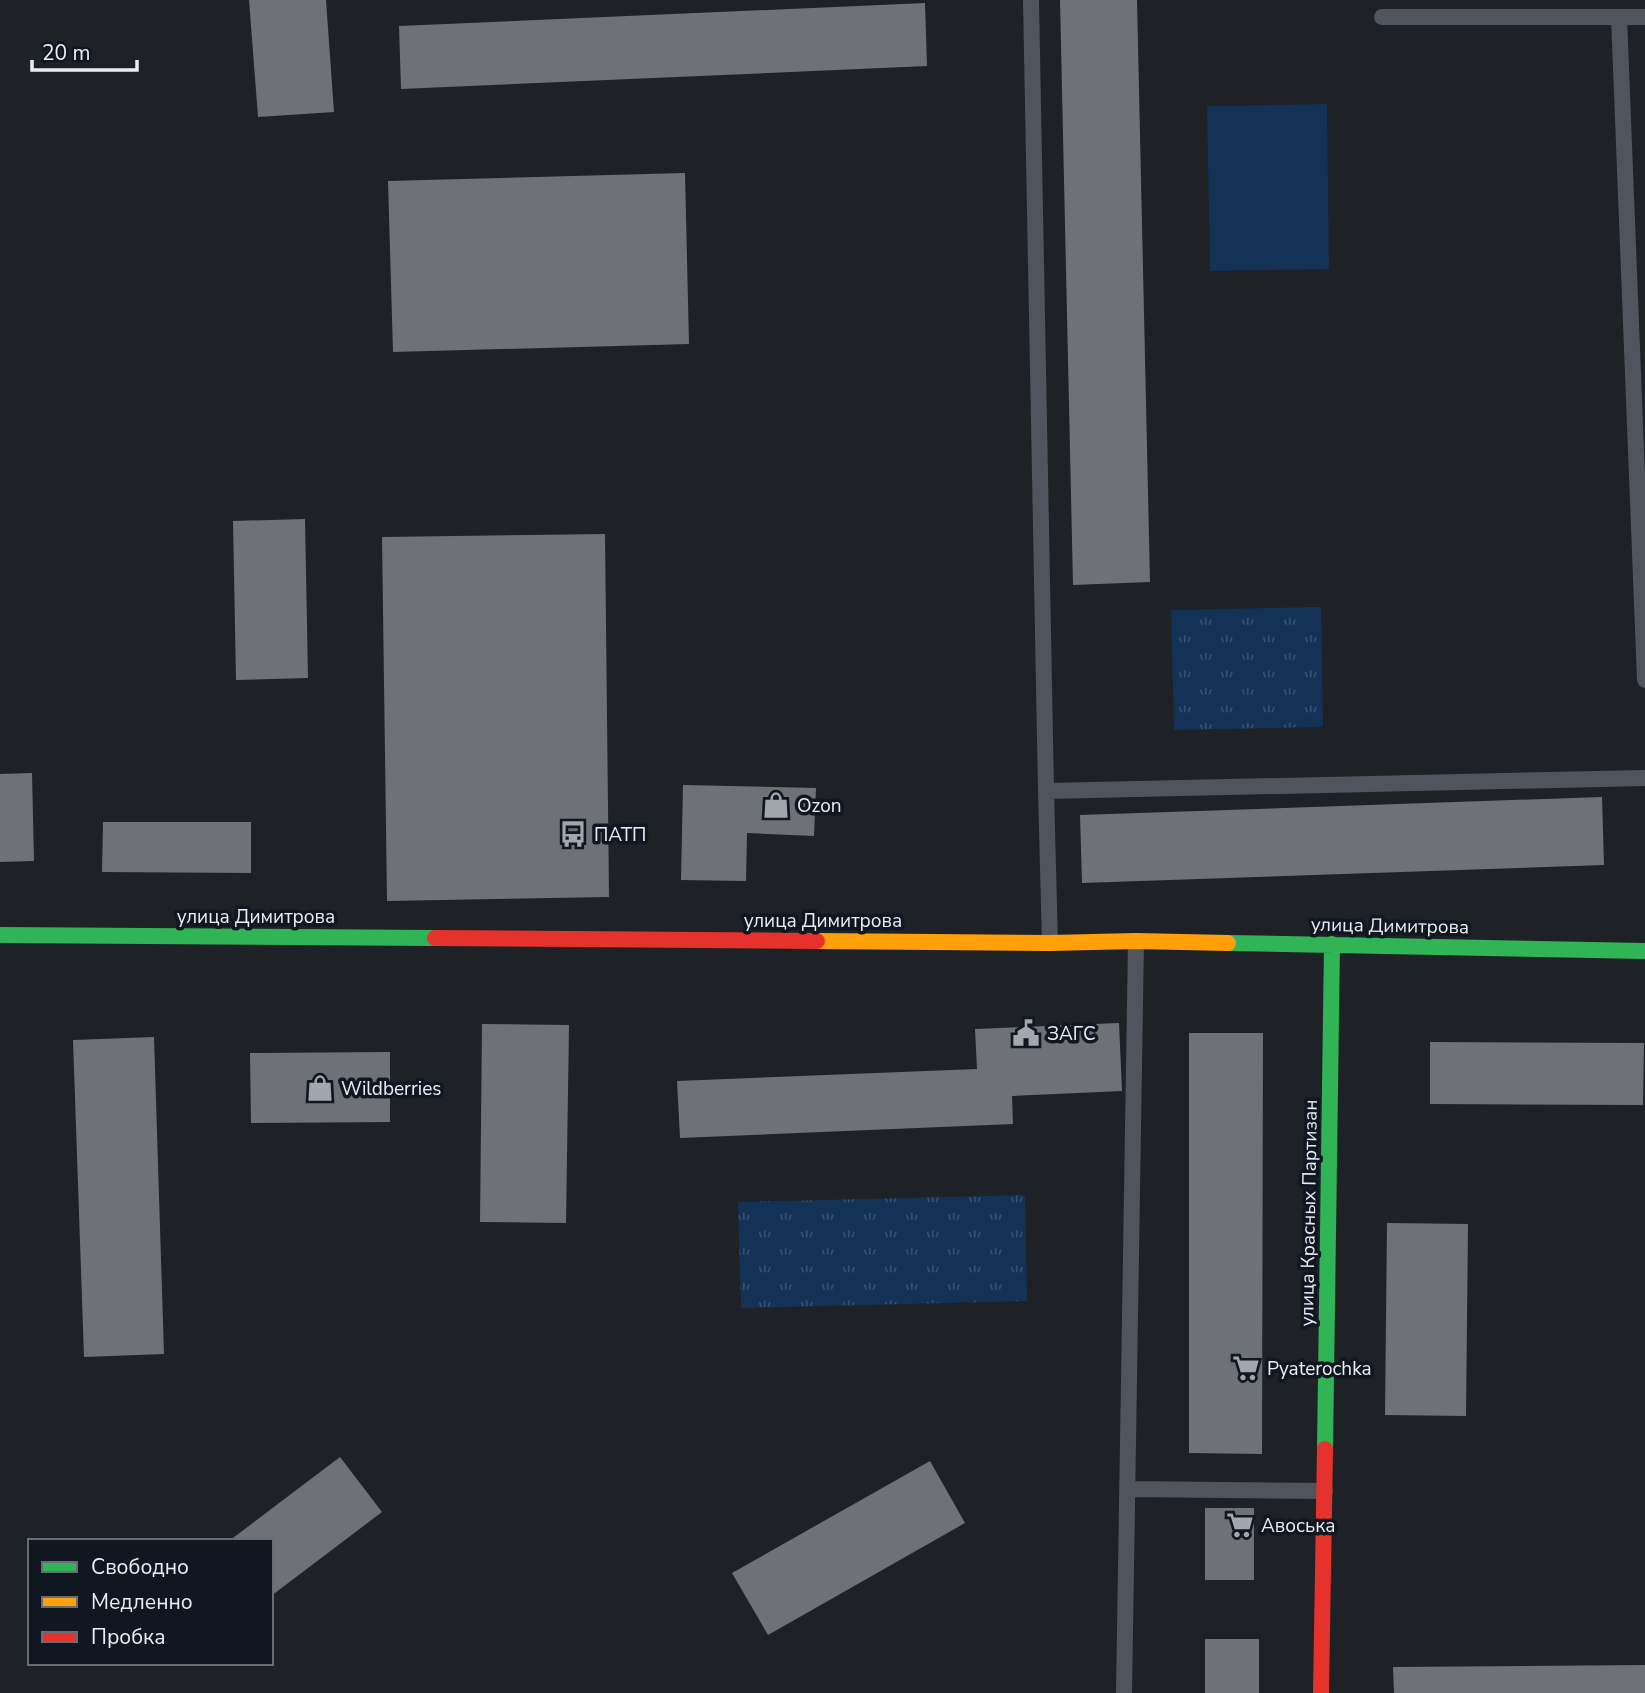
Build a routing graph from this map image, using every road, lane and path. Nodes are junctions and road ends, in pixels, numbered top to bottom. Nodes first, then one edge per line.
1 (1031, 0) edge
2 (1497, 0) edge
3 (1382, 17) dead end
4 (1497, 17) junction
5 (1619, 17) junction
6 (1645, 17) edge
7 (1645, 680) edge
8 (1645, 778) edge
9 (1046, 791) junction
10 (0, 935) edge
11 (1136, 941) junction
12 (1050, 943) junction
13 (1332, 944) junction
14 (1645, 951) edge
15 (1127, 1489) junction
16 (1325, 1491) junction
17 (1124, 1693) edge
18 (1321, 1693) edge

1 - 9 lane
2 - 4 lane
3 - 4 lane
4 - 5 lane
5 - 6 lane
5 - 7 lane
8 - 9 lane
9 - 12 lane
10 - 12 street, улица Димитрова
11 - 12 street, улица Димитрова
11 - 13 street, улица Димитрова
11 - 15 lane
13 - 14 street, улица Димитрова
13 - 16 street, улица Красных Партизан
15 - 16 lane
15 - 17 lane
16 - 18 street, улица Красных Партизан

